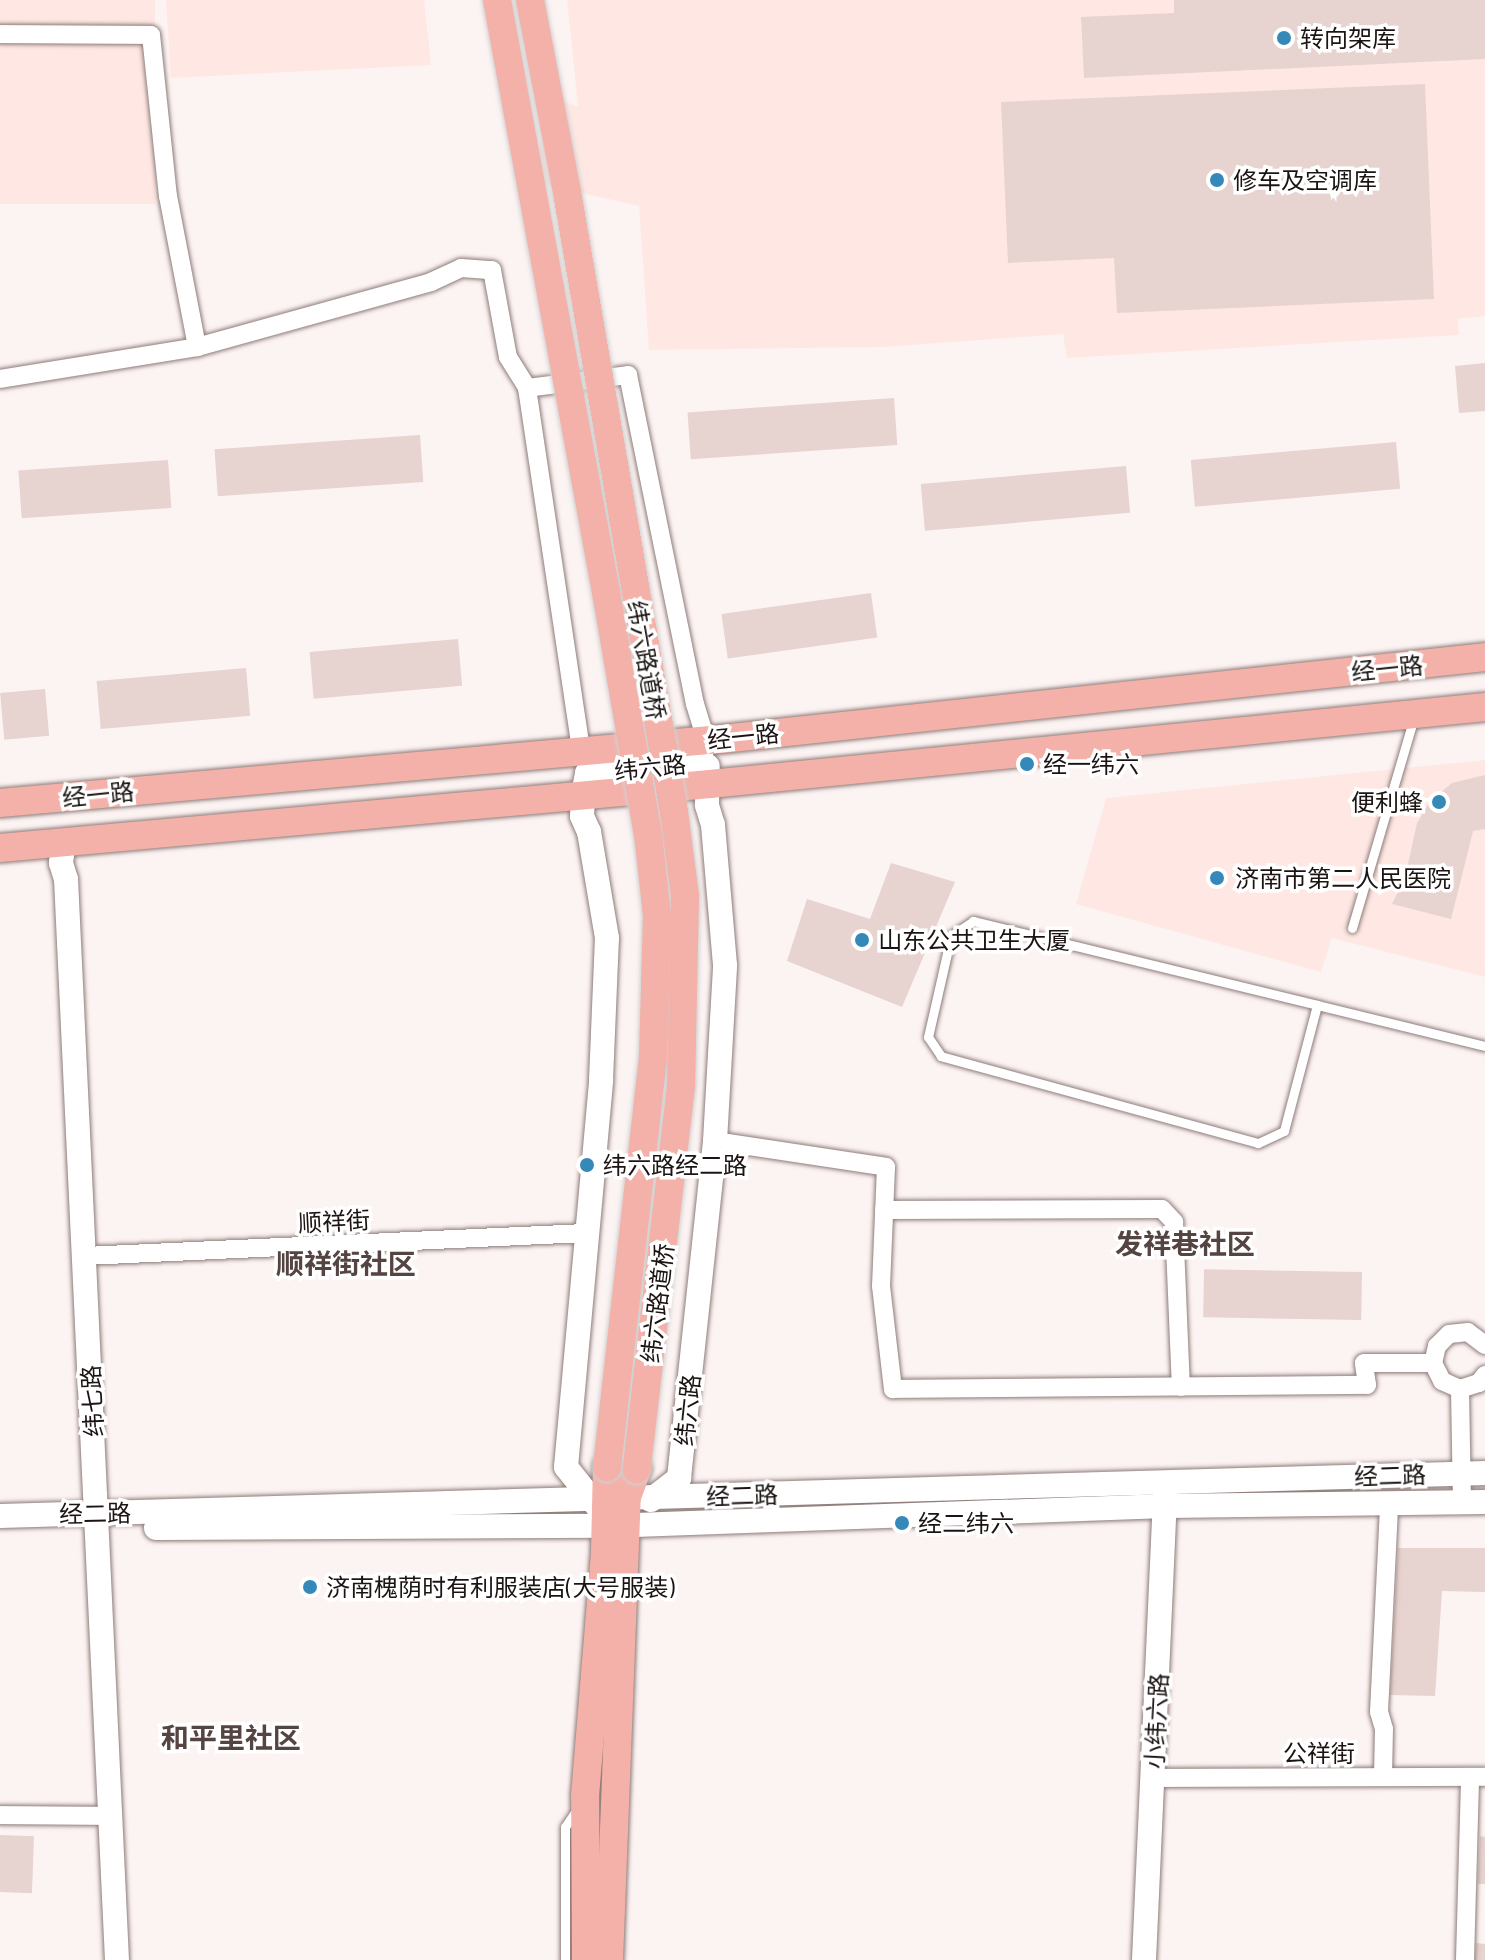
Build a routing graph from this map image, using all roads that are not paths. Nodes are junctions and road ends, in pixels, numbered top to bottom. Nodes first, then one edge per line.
1 (497, 0) edge
2 (530, 0) edge
3 (0, 34) edge
4 (197, 347) junction
5 (0, 379) edge
6 (527, 388) junction
7 (1485, 657) edge
8 (1485, 707) edge
9 (1415, 715) junction
10 (706, 740) junction
11 (581, 750) junction
12 (710, 784) junction
13 (583, 794) junction
14 (0, 803) edge
15 (64, 843) junction
16 (0, 848) edge
17 (1352, 928) dead end
18 (1317, 1005) junction
19 (1485, 1046) edge
20 (715, 1141) junction
21 (884, 1210) junction
22 (585, 1233) junction
23 (85, 1256) junction
24 (1485, 1345) edge
25 (1433, 1363) junction
26 (1485, 1375) edge
27 (1181, 1387) junction
28 (1460, 1389) junction
29 (1473, 1473) edge
30 (1166, 1494) junction
31 (1474, 1502) edge
32 (1389, 1504) junction
33 (619, 1507) junction
34 (0, 1516) edge
35 (98, 1521) junction
36 (0, 1531) edge
37 (1383, 1776) junction
38 (1477, 1777) edge
39 (1153, 1778) junction
40 (585, 1796) junction
41 (0, 1815) edge
42 (110, 1816) junction
43 (117, 1960) edge
44 (565, 1960) edge
45 (586, 1960) edge
46 (609, 1960) edge
47 (1144, 1960) edge
48 (1465, 1960) edge

1 - 33 main road, 纬六路道桥, bridge
2 - 33 main road, 纬六路道桥, bridge
3 - 4 street
4 - 5 street
4 - 6 street
6 - 10 street
6 - 11 street
7 - 10 main road, 经一路
8 - 9 main road, 经一路
9 - 12 main road, 经一路
9 - 17 lane
10 - 11 main road, 经一路
10 - 12 street, 纬六路
10 - 13 street, 纬六路
11 - 14 main road, 经一路
12 - 13 main road, 经一路
12 - 20 street, 纬六路
13 - 15 main road, 经一路
13 - 22 street, 纬六路
15 - 16 main road, 经一路
15 - 23 street, 纬七路
18 - 18 lane
18 - 19 lane
20 - 21 street
20 - 33 street, 纬六路
21 - 27 street
21 - 27 street
22 - 23 street, 顺祥街
22 - 33 street, 纬六路
23 - 35 street, 纬七路
24 - 25 street
25 - 27 street
25 - 28 street
26 - 28 street
28 - 29 street
29 - 30 street, 经二路
29 - 31 street
30 - 32 street, 经二路
30 - 33 street, 经二路
30 - 33 street, 经二路
30 - 39 street, 小纬六路
31 - 32 street, 经二路
32 - 37 street
33 - 35 street, 经二路
33 - 40 main road
33 - 46 main road
34 - 35 street, 经二路
35 - 36 street, 经二路
35 - 42 street, 纬七路
37 - 38 street, 公祥街
37 - 39 street, 公祥街
38 - 48 street
39 - 47 street, 小纬六路
40 - 44 lane
40 - 45 main road
41 - 42 street
42 - 43 street, 纬七路

